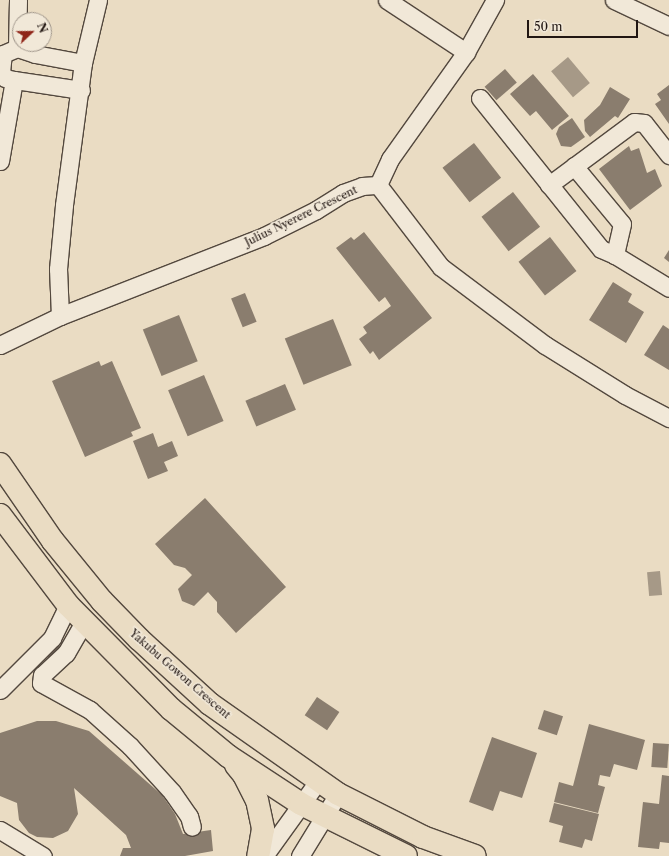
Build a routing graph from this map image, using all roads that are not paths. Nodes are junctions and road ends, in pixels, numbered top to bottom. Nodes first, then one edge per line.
1 (18, 0) edge
2 (98, 0) edge
3 (387, 0) edge
4 (495, 0) edge
5 (614, 0) edge
6 (18, 12) edge
7 (669, 26) edge
8 (12, 50) edge
9 (28, 52) edge
10 (466, 52) junction
11 (83, 63) junction
12 (14, 80) junction
13 (81, 90) junction
14 (480, 98) dead end
15 (669, 155) edge
16 (0, 160) edge
17 (574, 166) junction
18 (378, 185) junction
19 (549, 185) junction
20 (615, 255) junction
21 (669, 288) edge
22 (60, 316) junction
23 (0, 345) edge
24 (669, 418) edge
25 (0, 464) edge
26 (0, 515) edge
27 (68, 605) junction
28 (84, 622) junction
29 (0, 690) edge
30 (228, 756) junction
31 (318, 781) junction
32 (338, 794) junction
33 (301, 804) junction
34 (324, 818) junction
35 (192, 826) dead end
36 (0, 830) edge
37 (43, 856) edge
38 (258, 856) edge
39 (264, 856) edge
40 (300, 856) edge
41 (406, 856) edge
42 (476, 856) edge

1 - 6 street
2 - 11 street
3 - 10 street
4 - 10 street
5 - 7 street
8 - 12 street
9 - 11 street
10 - 18 street
11 - 13 street
12 - 13 street
12 - 16 street
13 - 22 street
14 - 19 street
15 - 17 street
17 - 19 street
17 - 20 street
18 - 22 street, Julius Nyerere Crescent
18 - 24 street
19 - 20 street
20 - 21 street
22 - 23 street, Julius Nyerere Crescent
25 - 31 main road, Yakubu Gowon Crescent
26 - 27 main road
27 - 28 main road
27 - 29 street
28 - 30 main road
28 - 35 street
30 - 33 main road
30 - 38 main road
31 - 32 main road, Yakubu Gowon Crescent
31 - 33 street
32 - 34 street
32 - 42 main road, Yakubu Gowon Crescent
33 - 34 main road
33 - 39 street
34 - 40 street
34 - 41 main road
36 - 37 street

